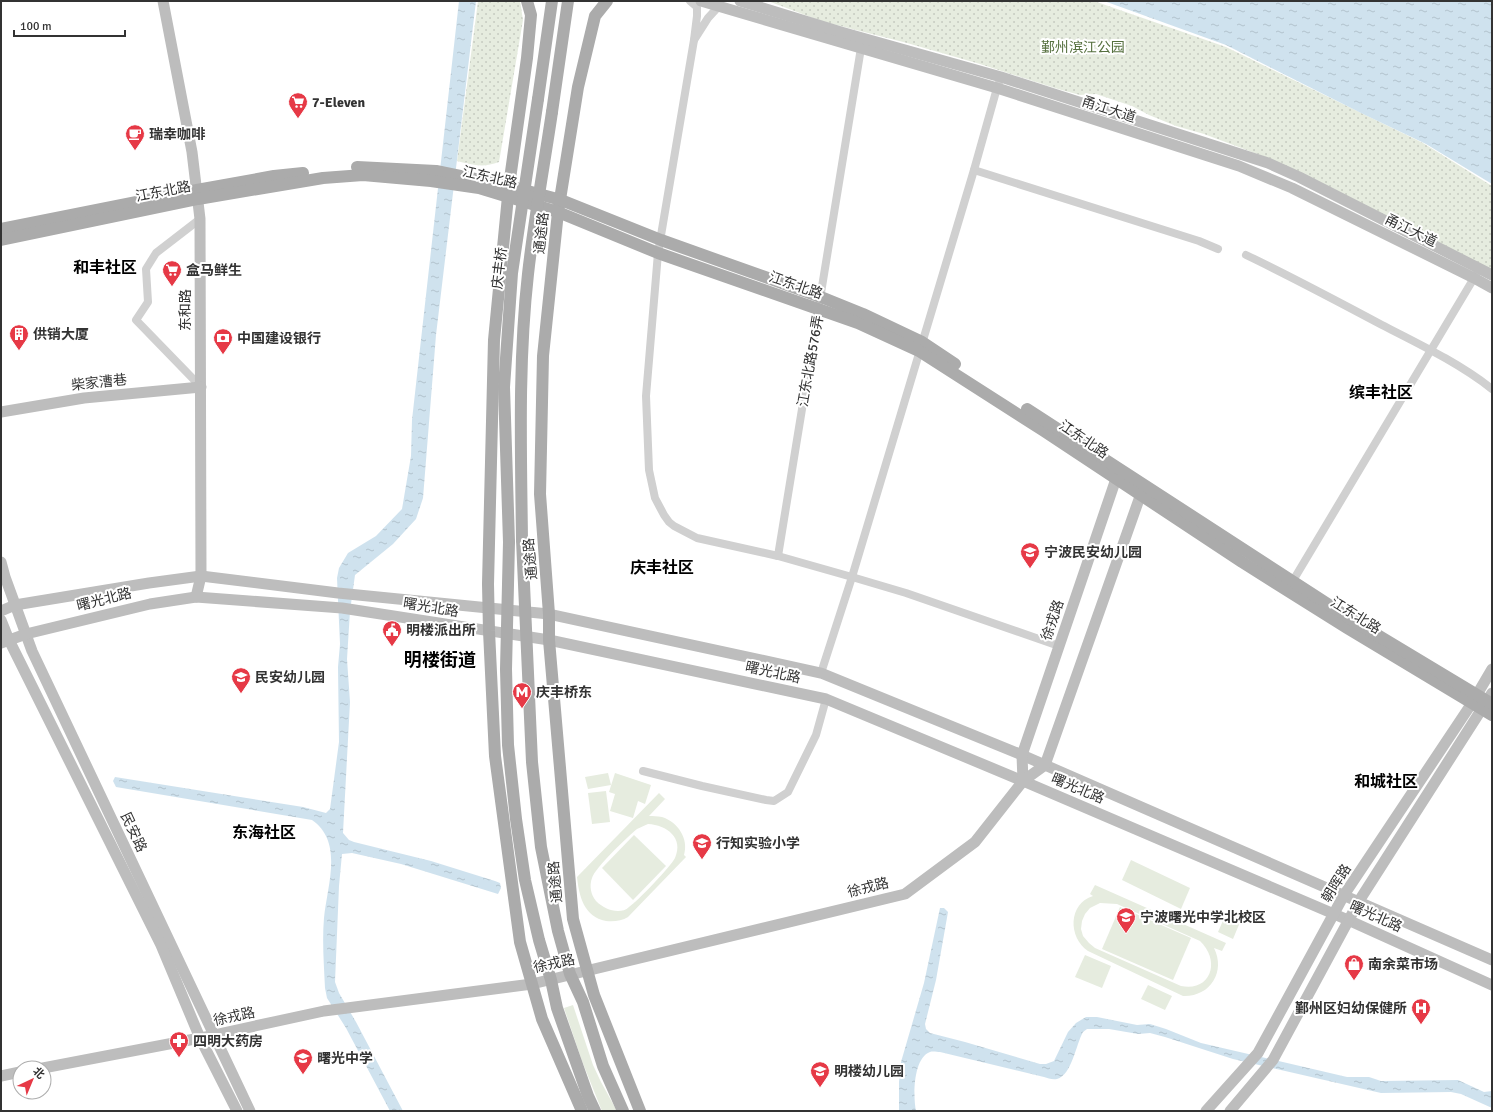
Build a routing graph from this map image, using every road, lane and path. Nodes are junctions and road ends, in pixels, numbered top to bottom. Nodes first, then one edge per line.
1 (163, 1) edge
2 (527, 1) edge
3 (552, 1) edge
4 (568, 1) edge
5 (607, 1) edge
6 (690, 1) edge
7 (701, 1) edge
8 (740, 1) edge
9 (719, 6) junction
10 (694, 40) junction
11 (862, 48) junction
12 (1001, 77) junction
13 (997, 88) junction
14 (974, 170) junction
15 (509, 191) junction
16 (198, 195) junction
17 (559, 206) junction
18 (200, 219) junction
19 (1, 229) edge
20 (1, 240) edge
21 (661, 240) junction
22 (1218, 249) dead end
23 (658, 253) junction
24 (1246, 256) dead end
25 (1480, 268) junction
26 (1492, 275) edge
27 (1474, 278) junction
28 (1492, 288) edge
29 (820, 303) junction
30 (920, 347) junction
31 (1431, 350) junction
32 (201, 387) junction
33 (1492, 390) edge
34 (1, 412) edge
35 (1118, 474) junction
36 (1142, 490) junction
37 (509, 542) joint
38 (778, 556) junction
39 (1, 562) edge
40 (201, 576) junction
41 (852, 576) junction
42 (1290, 586) junction
43 (196, 597) junction
44 (15, 605) junction
45 (489, 609) junction
46 (508, 610) junction
47 (1, 611) edge
48 (525, 612) junction
49 (549, 614) junction
50 (1, 620) edge
51 (489, 631) junction
52 (507, 633) junction
53 (26, 634) junction
54 (526, 636) junction
55 (549, 640) junction
56 (5, 641) edge
57 (1059, 646) junction
58 (1492, 669) edge
59 (821, 672) junction
60 (826, 699) junction
61 (1485, 703) edge
62 (1022, 755) junction
63 (1045, 765) junction
64 (642, 771) dead end
65 (1023, 781) junction
66 (1344, 895) junction
67 (1359, 901) junction
68 (1334, 914) junction
69 (1348, 920) junction
70 (1492, 960) edge
71 (588, 971) junction
72 (570, 974) junction
73 (551, 980) junction
74 (532, 984) junction
75 (1492, 985) edge
76 (213, 1036) junction
77 (200, 1038) junction
78 (52, 1066) edge
79 (12, 1074) edge
80 (1, 1076) edge
81 (237, 1111) edge
82 (250, 1111) edge
83 (582, 1111) edge
84 (595, 1111) edge
85 (623, 1111) edge
86 (640, 1111) edge
87 (1206, 1111) edge
88 (1230, 1111) edge

1 - 16 main road, 东和路
2 - 15 main road
3 - 37 main road, 庆丰桥, bridge
4 - 48 main road, 通途路, bridge
5 - 17 main road, 通途路
6 - 10 street
7 - 9 main road, 甬江大道
8 - 12 main road, 甬江大道
9 - 10 street
9 - 11 main road, 甬江大道
10 - 21 street
11 - 13 main road, 甬江大道
11 - 29 street, 江东北路576弄
12 - 13 street
12 - 25 main road, 甬江大道
13 - 14 street
13 - 27 main road, 甬江大道
14 - 22 street
14 - 30 street
15 - 16 main road, 江东北路
15 - 17 main road, 江东北路
15 - 45 main road
16 - 18 main road, 东和路
16 - 19 main road, 江东北路
16 - 20 main road, 江东北路
17 - 21 main road, 江东北路
17 - 23 main road, 江东北路
17 - 49 main road, 通途路
18 - 32 main road, 东和路
18 - 32 street
21 - 23 street
21 - 29 main road, 江东北路
23 - 29 main road, 江东北路
23 - 38 street
24 - 31 street
25 - 26 main road, 甬江大道
25 - 27 street
27 - 28 main road, 甬江大道
27 - 31 street
29 - 30 main road, 江东北路
29 - 38 street, 江东北路576弄
30 - 35 main road, 江东北路
30 - 41 street
31 - 33 street
31 - 42 street
32 - 34 main road, 柴家漕巷
32 - 40 main road, 东和路
35 - 36 main road, 江东北路
35 - 57 main road, 徐戎路
36 - 42 main road, 江东北路
36 - 63 main road
37 - 46 main road, 通途路
38 - 41 street
39 - 44 main road, 民安路
40 - 43 main road, 东和路
40 - 44 main road, 曙光北路
40 - 45 main road, 曙光北路
41 - 57 street
41 - 59 street
42 - 61 main road, 江东北路
43 - 51 main road, 曙光北路
43 - 53 main road, 曙光北路
44 - 47 main road, 曙光北路
44 - 53 main road, 民安路
45 - 46 main road, 曙光北路
45 - 51 main road
46 - 48 main road, 曙光北路
46 - 52 main road, 通途路
48 - 49 main road, 曙光北路
48 - 54 main road, 通途路
49 - 55 main road, 通途路
49 - 59 main road, 曙光北路
50 - 56 main road, 民安路
51 - 52 main road, 曙光北路
51 - 74 main road
52 - 54 main road, 曙光北路
52 - 73 main road, 通途路
53 - 56 main road, 曙光北路
53 - 76 main road, 民安路
54 - 55 main road, 曙光北路
54 - 72 main road, 通途路
55 - 60 main road, 曙光北路
55 - 71 main road, 通途路
56 - 77 main road, 民安路
57 - 62 main road, 徐戎路
58 - 61 main road, 朝晖路
59 - 62 main road, 曙光北路
60 - 64 street
60 - 65 main road, 曙光北路
61 - 66 main road, 朝晖路
61 - 67 main road, 朝晖路
62 - 63 main road, 曙光北路
62 - 65 main road, 徐戎路
63 - 65 main road, 徐戎路
63 - 66 main road, 曙光北路
65 - 68 main road, 曙光北路
65 - 71 main road, 徐戎路
66 - 67 main road, 曙光北路
66 - 68 main road, 朝晖路
67 - 69 main road, 朝晖路
67 - 70 main road, 曙光北路
68 - 69 main road, 曙光北路
68 - 87 main road, 朝晖路
69 - 75 main road, 曙光北路
69 - 88 main road, 朝晖路
71 - 72 main road, 徐戎路
71 - 86 main road, 通途路
72 - 73 main road, 徐戎路
72 - 85 main road, 通途路
73 - 74 main road, 徐戎路
73 - 84 main road, 通途路
74 - 76 main road, 徐戎路
74 - 83 main road
76 - 77 main road, 徐戎路
76 - 82 main road, 民安路
77 - 78 main road, 徐戎路
77 - 81 main road, 民安路
79 - 80 main road

